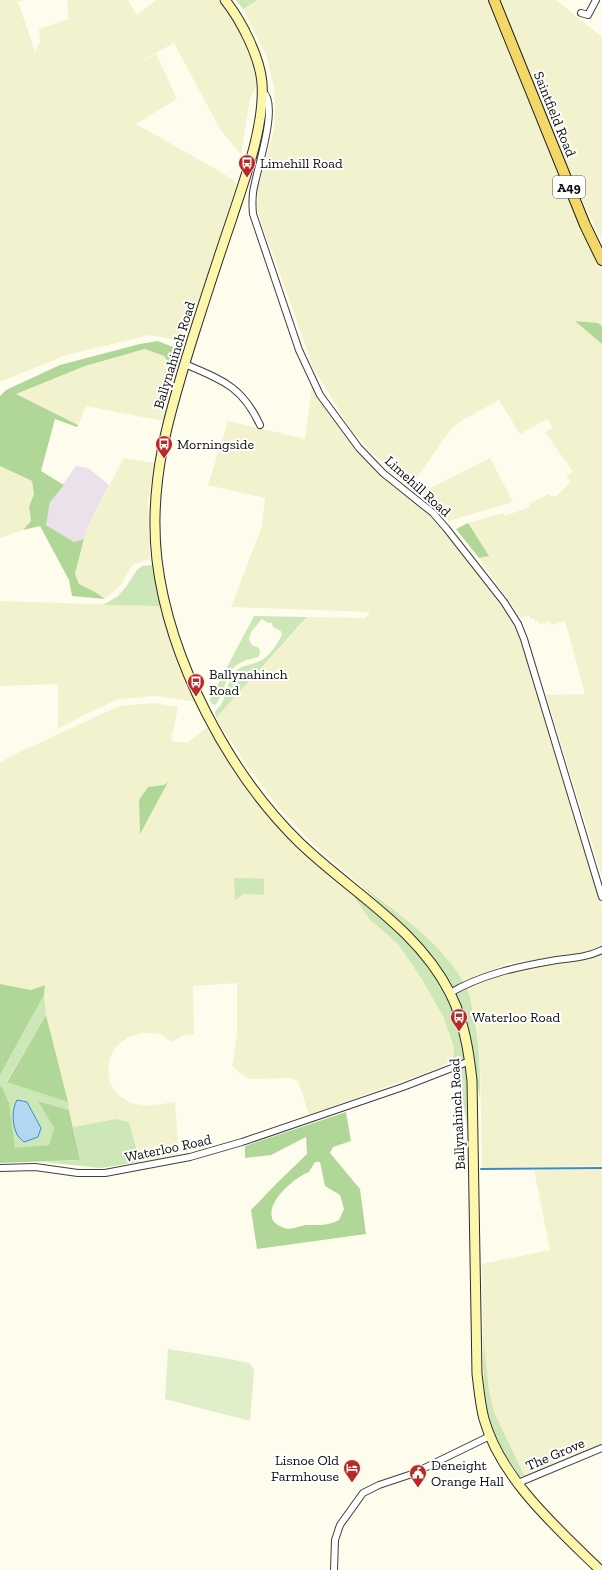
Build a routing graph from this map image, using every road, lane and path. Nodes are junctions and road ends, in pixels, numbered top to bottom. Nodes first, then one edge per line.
1 (225, 0) edge
2 (494, 0) edge
3 (596, 0) edge
4 (581, 13) dead end
5 (263, 92) junction
6 (602, 260) edge
7 (185, 364) junction
8 (260, 425) dead end
9 (602, 897) edge
10 (602, 950) edge
11 (450, 993) junction
12 (470, 1061) junction
13 (0, 1168) edge
14 (490, 1436) junction
15 (602, 1448) edge
16 (518, 1483) junction
17 (334, 1570) edge
18 (600, 1570) edge

1 - 5 street, Ballynahinch Road
2 - 6 main road, Saintfield Road / A49
3 - 4 street
5 - 7 street, Ballynahinch Road
5 - 9 street, Limehill Road
7 - 8 street
7 - 11 street, Ballynahinch Road
10 - 11 street
11 - 12 street, Ballynahinch Road
12 - 13 street, Waterloo Road
12 - 14 street, Ballynahinch Road
14 - 16 street, Ballynahinch Road
14 - 17 street
15 - 16 street, The Grove
16 - 18 street, Ballynahinch Road

